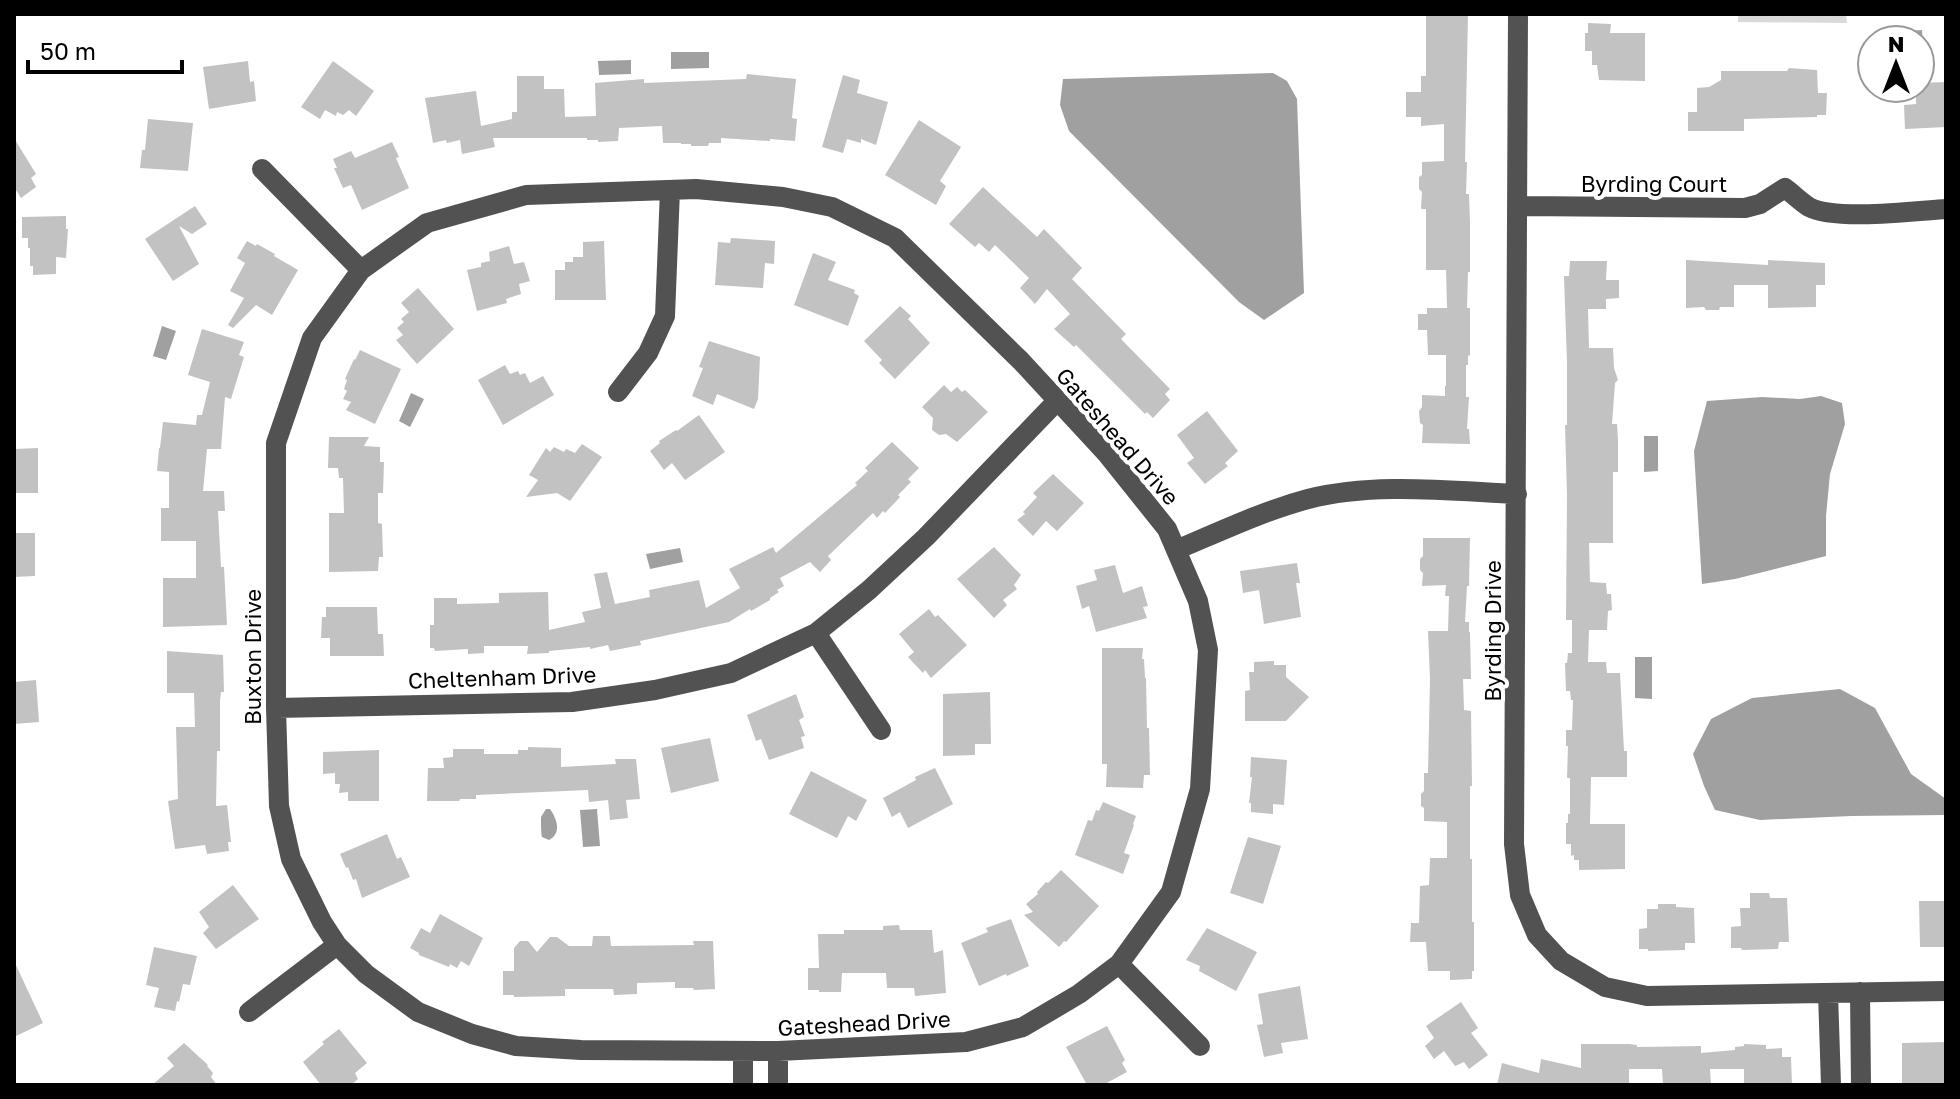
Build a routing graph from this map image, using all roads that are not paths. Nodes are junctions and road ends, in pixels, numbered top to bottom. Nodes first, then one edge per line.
1 (1518, 14) edge
2 (262, 169) dead end
3 (670, 190) junction
4 (1517, 206) junction
5 (1946, 209) edge
6 (361, 270) junction
7 (618, 392) dead end
8 (1057, 401) junction
9 (1517, 494) junction
10 (1176, 550) junction
11 (816, 633) junction
12 (276, 708) junction
13 (881, 730) dead end
14 (337, 945) junction
15 (1119, 964) junction
16 (1946, 991) edge
17 (1860, 992) junction
18 (1828, 993) junction
19 (249, 1012) dead end
20 (1200, 1046) dead end
21 (743, 1051) junction
22 (778, 1051) junction
23 (743, 1085) edge
24 (778, 1085) edge
25 (1831, 1085) edge
26 (1861, 1085) edge

1 - 4 street, Byrding Drive
2 - 6 street
3 - 6 street, Buxton Drive
3 - 7 street
3 - 8 street, Gateshead Drive
4 - 5 street, Byrding Court
4 - 9 street, Byrding Drive
6 - 12 street, Buxton Drive
8 - 10 street, Gateshead Drive
8 - 11 street, Cheltenham Drive
9 - 10 street
9 - 18 street, Byrding Drive
10 - 15 street, Gateshead Drive
11 - 12 street, Cheltenham Drive
11 - 13 street
12 - 14 street, Buxton Drive
14 - 19 street
14 - 21 street, Buxton Drive
15 - 20 street
15 - 22 street, Gateshead Drive
16 - 17 street, Byrding Drive
17 - 18 street, Byrding Drive
17 - 26 street
18 - 25 street
21 - 22 street, Gateshead Drive
21 - 23 street
22 - 24 street

